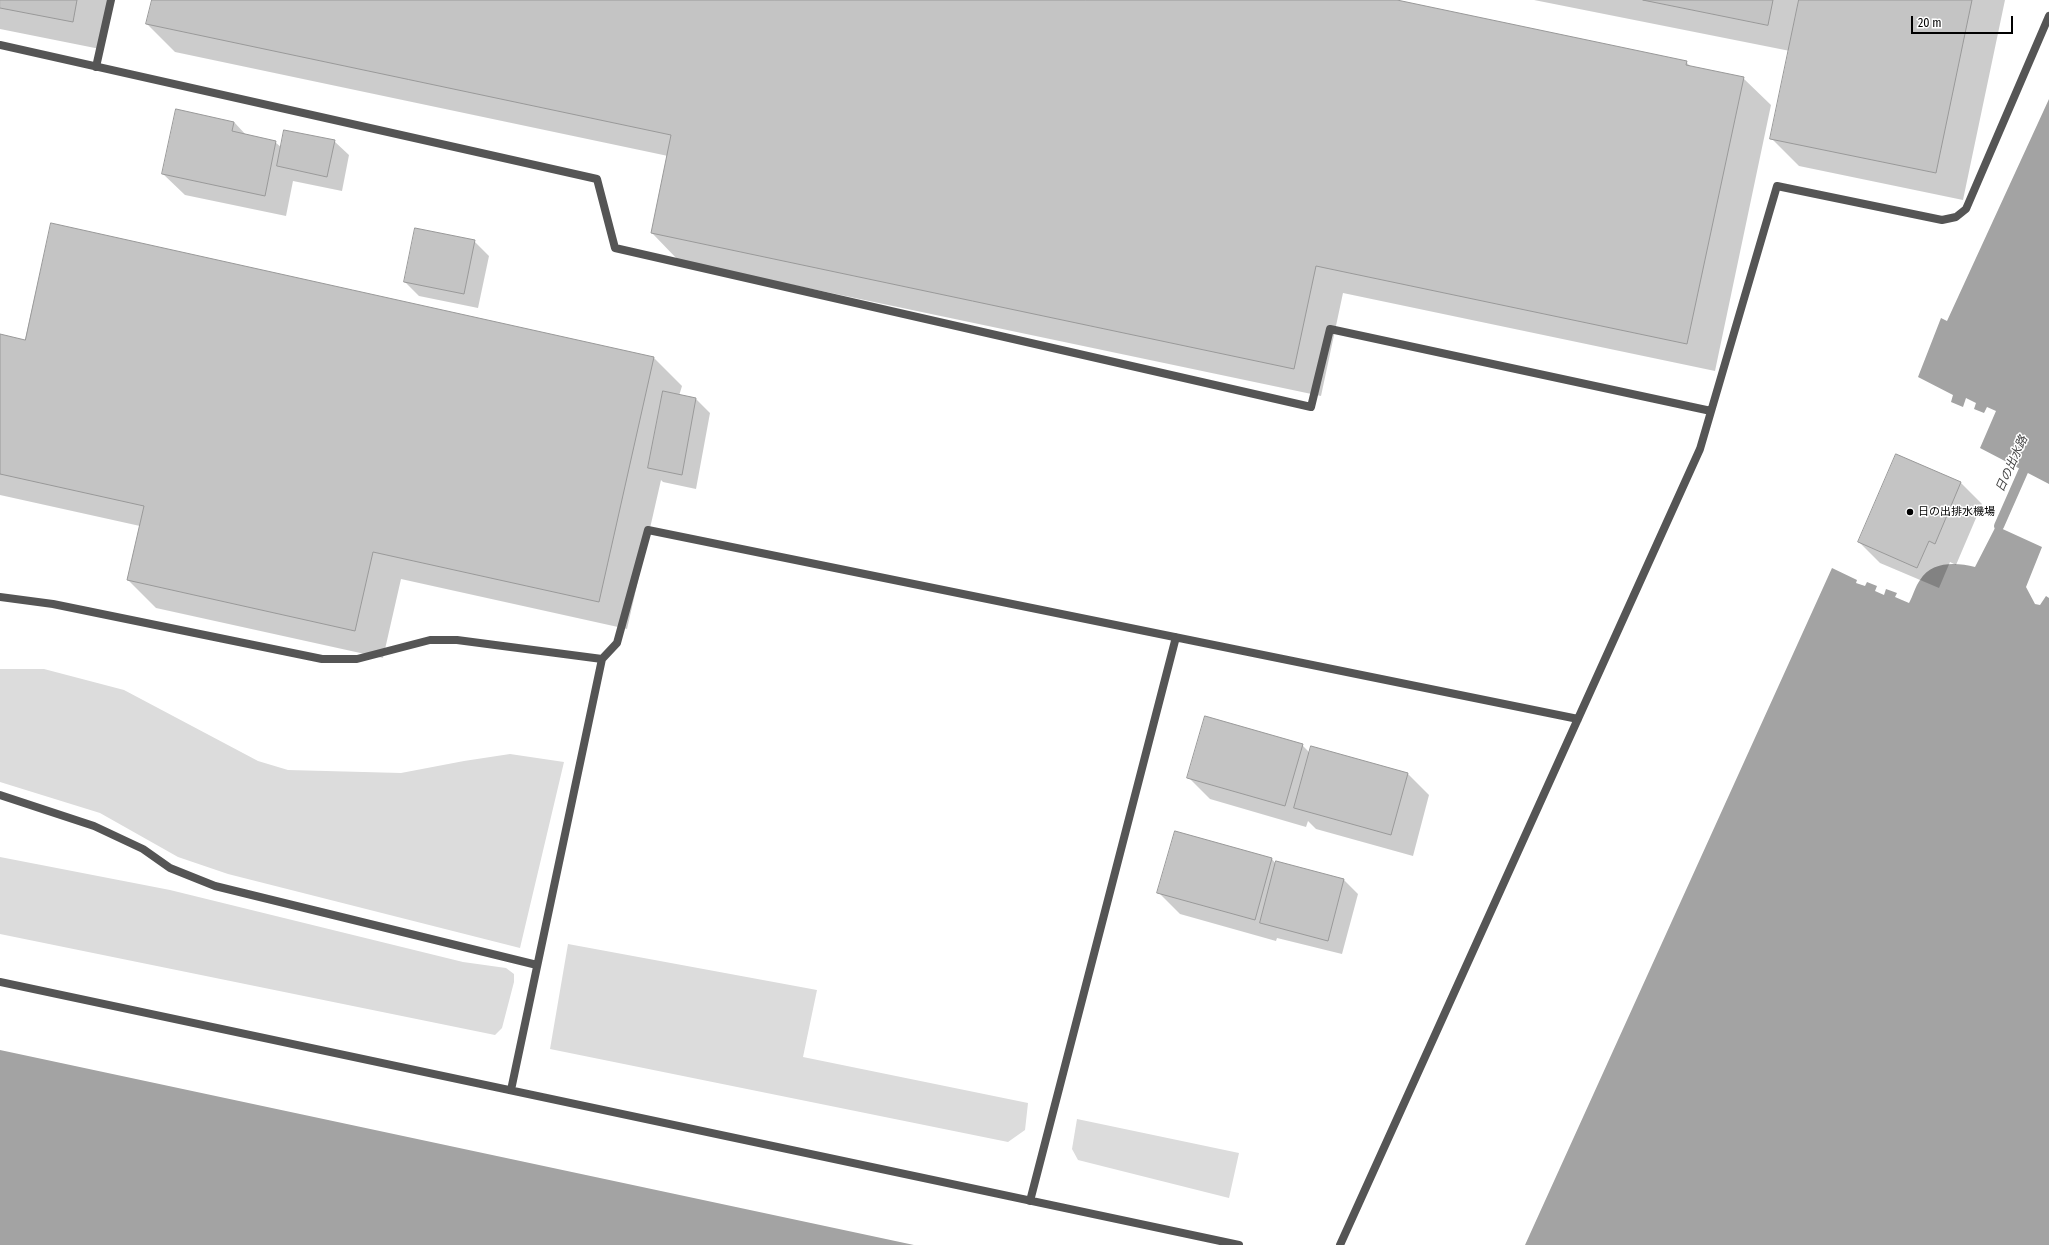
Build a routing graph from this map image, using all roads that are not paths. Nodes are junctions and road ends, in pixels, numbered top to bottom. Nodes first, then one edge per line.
1 (111, 0) edge
2 (2049, 16) edge
3 (0, 45) edge
4 (96, 67) junction
5 (1711, 411) junction
6 (0, 597) edge
7 (1176, 637) junction
8 (602, 659) junction
9 (1578, 719) junction
10 (0, 795) edge
11 (537, 965) junction
12 (0, 982) edge
13 (511, 1090) junction
14 (1030, 1201) junction
15 (1239, 1245) edge
16 (1340, 1245) edge

1 - 4 lane
2 - 5 lane
3 - 4 lane
4 - 5 lane
5 - 9 lane
6 - 8 lane
7 - 8 lane
7 - 9 lane
7 - 14 lane
8 - 11 lane
9 - 16 lane
10 - 11 lane
11 - 13 lane
12 - 13 lane
13 - 14 lane
14 - 15 lane

